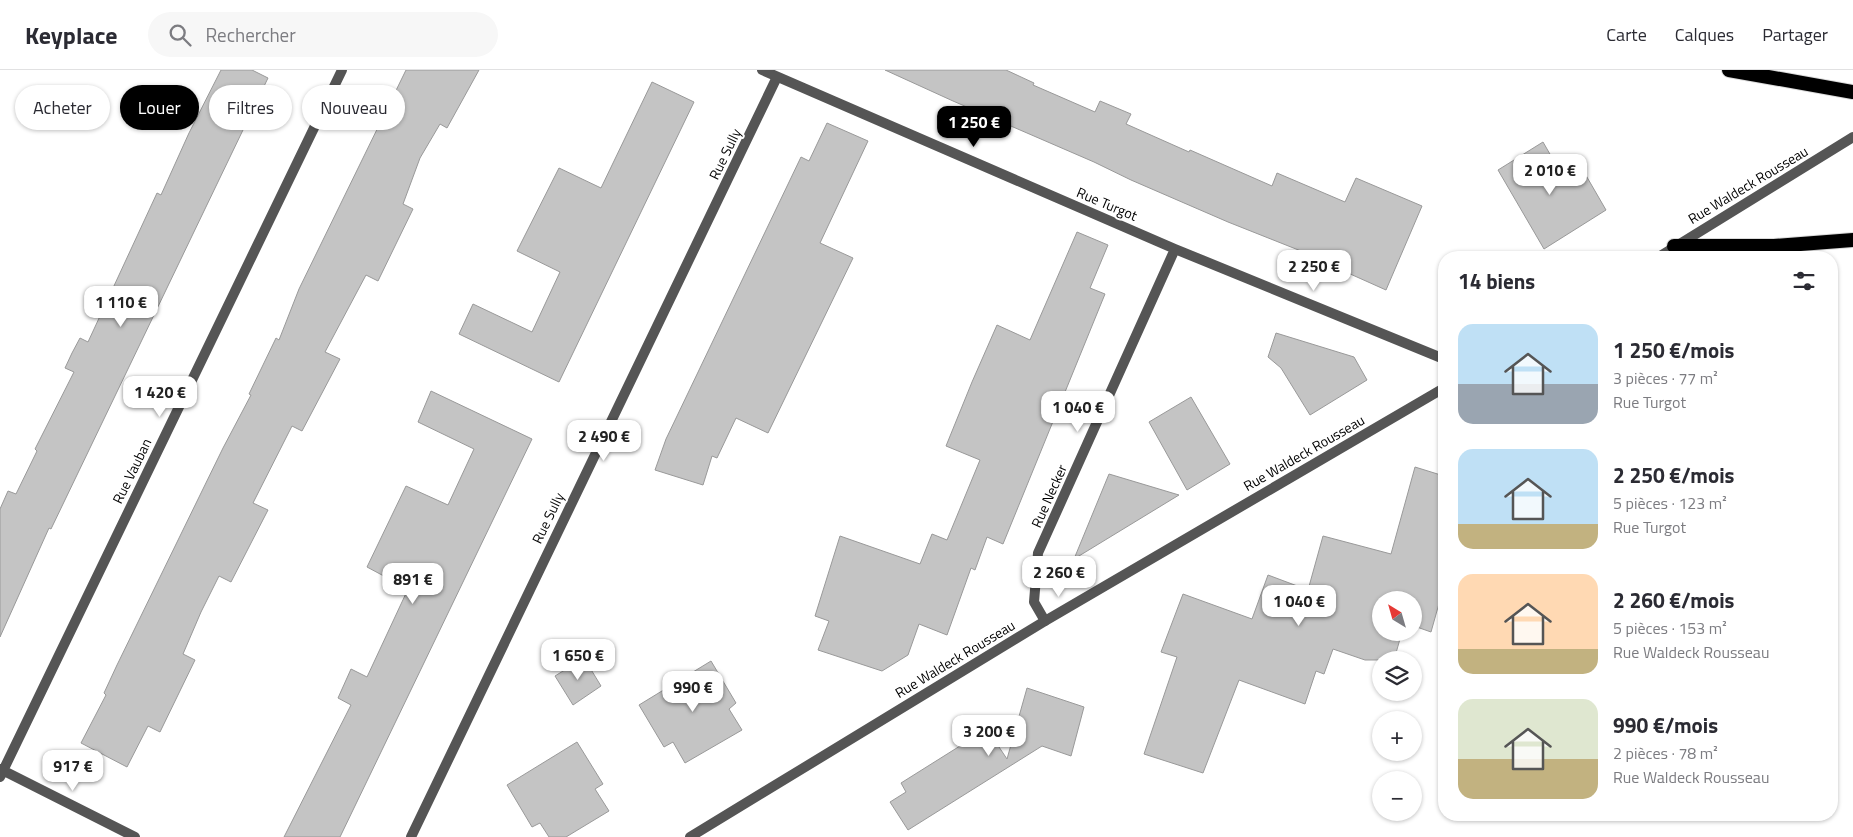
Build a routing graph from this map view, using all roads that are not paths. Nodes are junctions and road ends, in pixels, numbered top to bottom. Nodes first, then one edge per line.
1 (342, 70) edge
2 (762, 70) edge
3 (1728, 70) edge
4 (777, 77) junction
5 (1853, 92) edge
6 (1853, 137) edge
7 (1853, 240) edge
8 (1674, 246) junction
9 (1175, 249) junction
10 (1667, 251) edge
11 (1438, 357) edge
12 (1438, 392) edge
13 (1045, 621) junction
14 (1, 772) edge
15 (135, 837) edge
16 (411, 837) edge
17 (690, 837) edge

1 - 14 street, Rue Vauban
2 - 4 street, Rue Turgot
3 - 5 highway
4 - 9 street, Rue Turgot
4 - 16 street, Rue Sully
6 - 8 street, Rue Waldeck Rousseau
7 - 8 highway
8 - 10 street, Rue Waldeck Rousseau
9 - 11 street, Rue Turgot
9 - 13 street, Rue Necker
12 - 13 street, Rue Waldeck Rousseau
13 - 17 street, Rue Waldeck Rousseau
14 - 15 street

